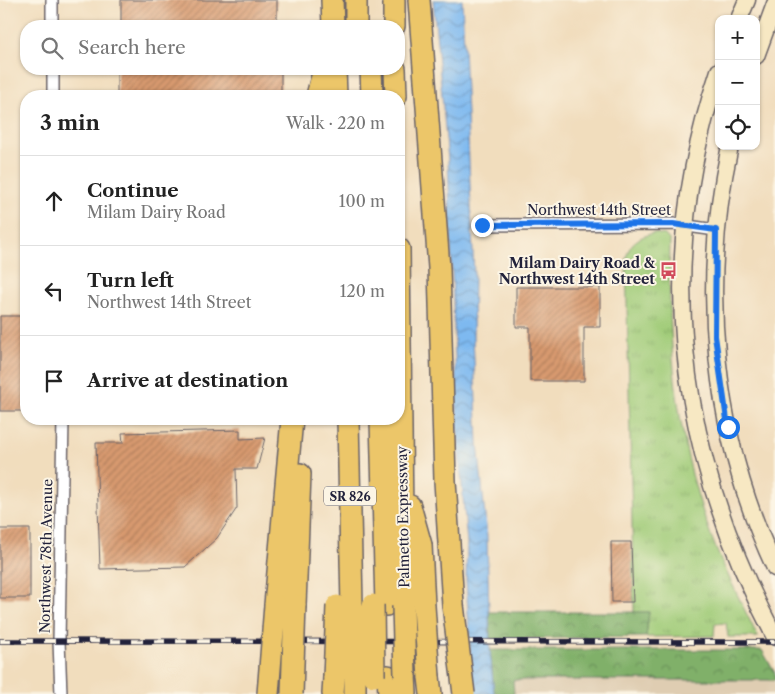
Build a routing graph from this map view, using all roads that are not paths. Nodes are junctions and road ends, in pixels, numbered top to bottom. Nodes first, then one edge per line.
1 (52, 0) edge
2 (332, 0) edge
3 (356, 0) edge
4 (369, 0) edge
5 (394, 0) edge
6 (419, 0) edge
7 (747, 0) edge
8 (775, 4) edge
9 (741, 15) edge
10 (772, 17) edge
11 (52, 20) edge
12 (333, 20) edge
13 (356, 20) edge
14 (370, 20) edge
15 (394, 20) edge
16 (760, 46) edge
17 (53, 75) edge
18 (322, 75) edge
19 (335, 75) edge
20 (358, 75) edge
21 (371, 75) edge
22 (395, 75) edge
23 (715, 85) edge
24 (53, 90) edge
25 (319, 90) edge
26 (336, 90) edge
27 (358, 90) edge
28 (372, 90) edge
29 (396, 90) edge
30 (729, 150) edge
31 (482, 225) dead end
32 (685, 226) junction
33 (716, 230) junction
34 (63, 425) edge
35 (292, 425) edge
36 (298, 425) edge
37 (348, 425) edge
38 (368, 425) edge
39 (381, 425) edge
40 (401, 425) edge
41 (402, 482) junction
42 (775, 568) edge
43 (285, 605) junction
44 (370, 606) junction
45 (775, 637) edge
46 (371, 685) edge
47 (430, 686) edge
48 (61, 694) edge
49 (268, 694) edge
50 (292, 694) edge
51 (464, 694) edge

1 - 11 street
2 - 12 highway
3 - 13 highway
4 - 14 highway
5 - 15 highway
6 - 51 highway, bridge
7 - 9 main road
8 - 10 main road
10 - 16 main road
17 - 24 street
18 - 25 highway
19 - 26 highway
20 - 27 highway
21 - 28 highway
22 - 29 highway
23 - 32 main road
30 - 33 main road
31 - 32 street, Northwest 14th Street
32 - 33 street, Northwest 14th Street
32 - 45 main road
33 - 42 main road
34 - 48 street, Northwest 78th Avenue
35 - 43 highway
36 - 43 highway
37 - 44 highway, SR 826
38 - 44 highway
39 - 44 highway
40 - 41 highway, Palmetto Expressway
41 - 44 highway, Palmetto Expressway
41 - 47 highway, bridge
43 - 49 highway, bridge
43 - 50 highway, bridge
44 - 46 highway, Palmetto Expressway, bridge
44 - 46 highway, bridge
44 - 46 highway, bridge

